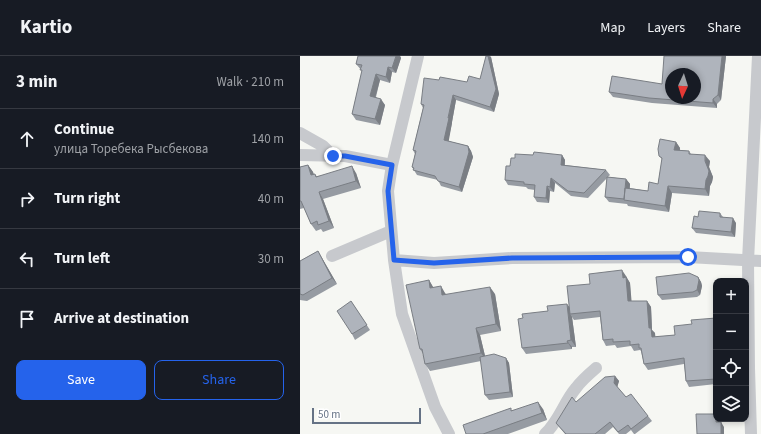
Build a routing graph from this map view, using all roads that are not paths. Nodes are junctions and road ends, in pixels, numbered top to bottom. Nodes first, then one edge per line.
1 (418, 56) edge
2 (758, 56) edge
3 (300, 132) edge
4 (300, 155) edge
5 (333, 156) junction
6 (392, 165) junction
7 (391, 231) junction
8 (332, 256) dead end
9 (394, 260) junction
10 (748, 261) junction
11 (761, 261) edge
12 (596, 368) dead end
13 (449, 434) edge
14 (544, 434) edge
15 (751, 434) edge

1 - 6 street
2 - 10 street
3 - 5 street
4 - 5 street
5 - 6 street
6 - 7 street
7 - 8 street
7 - 9 street
9 - 10 street
9 - 13 street
10 - 11 street
10 - 15 street
12 - 14 street

